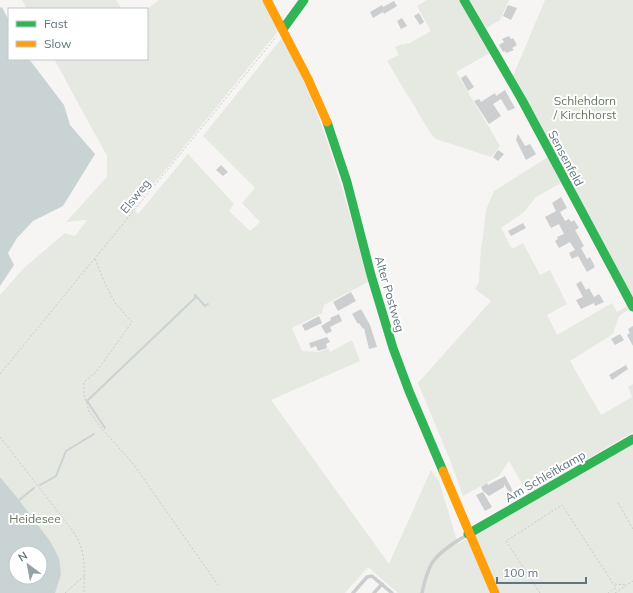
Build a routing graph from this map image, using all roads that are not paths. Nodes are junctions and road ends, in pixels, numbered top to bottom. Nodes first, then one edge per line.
1 (267, 0) edge
2 (304, 0) edge
3 (464, 0) edge
4 (283, 29) junction
5 (633, 307) edge
6 (633, 439) edge
7 (468, 534) junction
8 (382, 584) junction
9 (353, 593) edge
10 (374, 593) edge
11 (392, 593) edge
12 (422, 593) edge
13 (495, 593) edge

1 - 4 main road, Alter Postweg
2 - 4 main road
3 - 5 main road, Sensenfeld
4 - 7 main road, Alter Postweg
6 - 7 main road, Am Schleitkamp
7 - 12 lane
7 - 13 main road, Alter Postweg
8 - 9 lane
8 - 10 lane
8 - 11 lane

